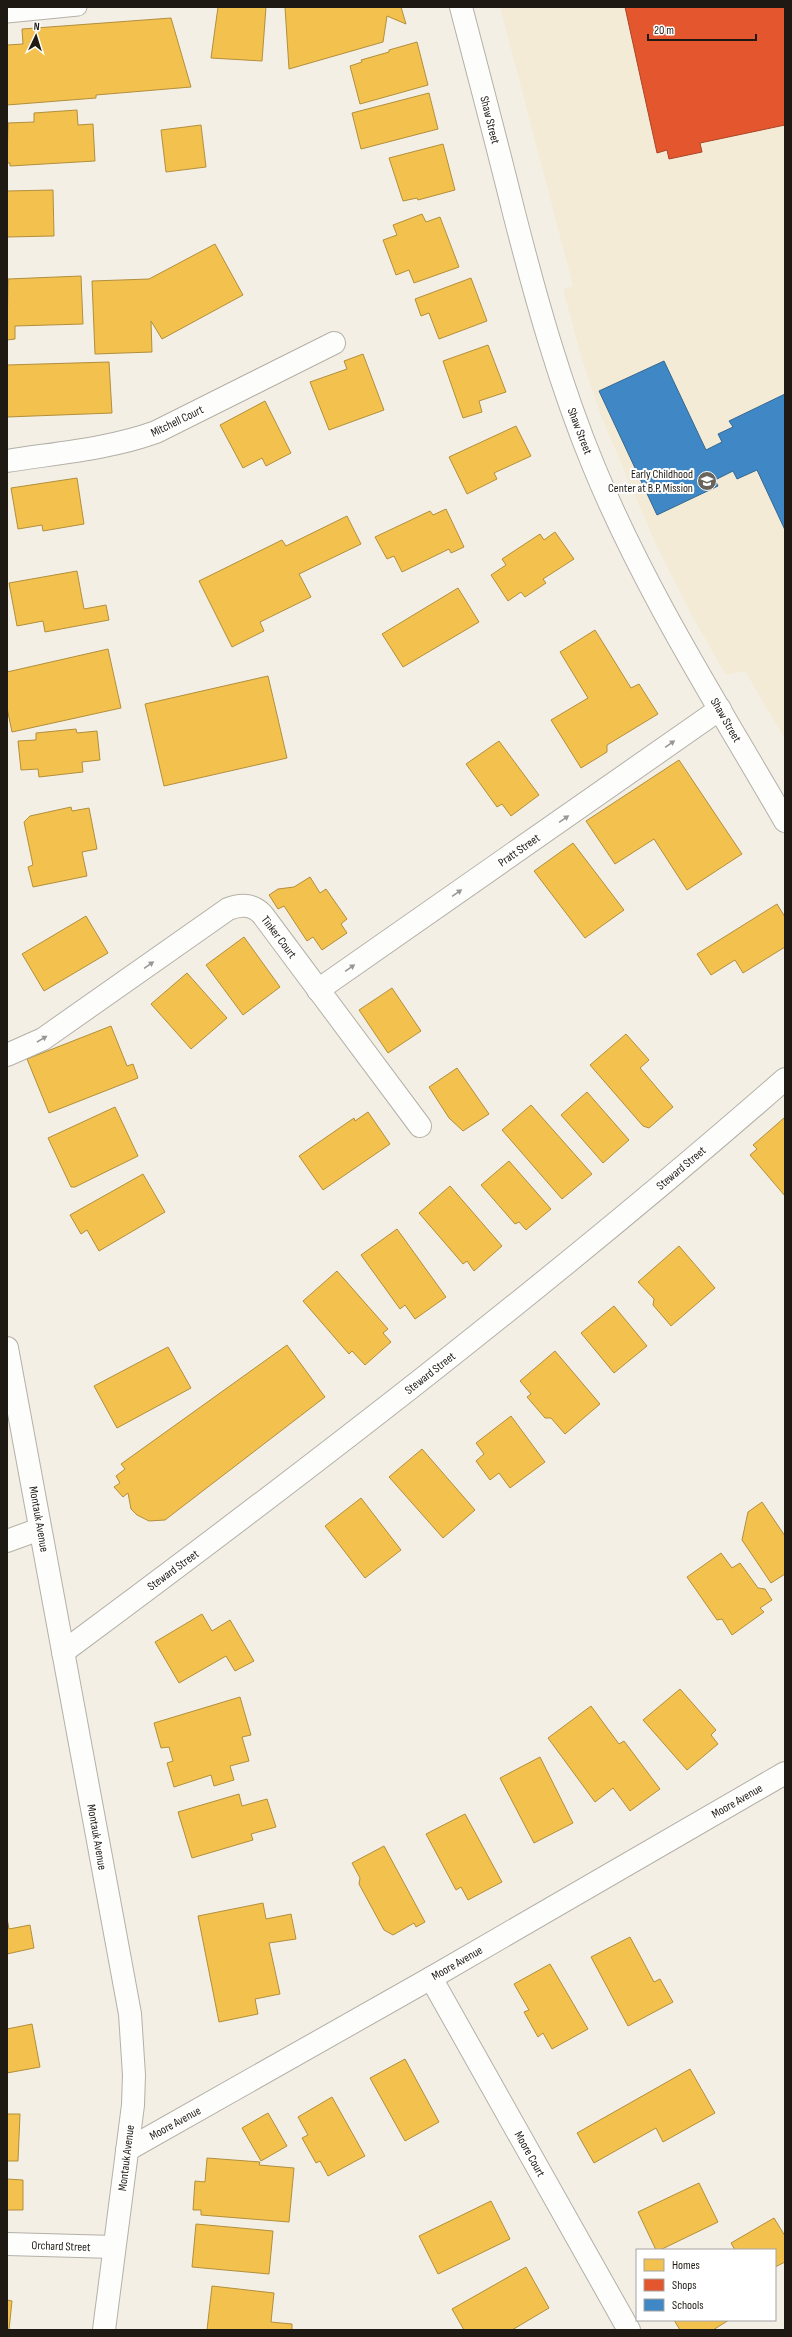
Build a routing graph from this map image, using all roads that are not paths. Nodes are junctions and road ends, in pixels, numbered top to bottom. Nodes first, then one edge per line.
1 (78, 7) edge
2 (461, 7) edge
3 (7, 14) edge
4 (334, 343) dead end
5 (7, 461) edge
6 (720, 710) junction
7 (785, 821) edge
8 (318, 990) junction
9 (7, 1056) edge
10 (785, 1079) edge
11 (420, 1126) dead end
12 (7, 1348) edge
13 (40, 1529) junction
14 (7, 1541) edge
15 (63, 1652) junction
16 (785, 1773) edge
17 (431, 1978) junction
18 (127, 2150) junction
19 (7, 2244) edge
20 (114, 2247) junction
21 (104, 2330) edge
22 (628, 2330) edge

1 - 3 lane
2 - 6 street, Shaw Street
4 - 5 street, Mitchell Court
6 - 7 street, Shaw Street
8 -> 6 street, Pratt Street
9 -> 8 street, Tinker Court
8 - 11 street, Tinker Court
10 - 15 street, Steward Street
12 - 13 street, Montauk Avenue
13 - 14 street
13 - 15 street, Montauk Avenue
15 - 18 street, Montauk Avenue
16 - 17 street, Moore Avenue
17 - 18 street, Moore Avenue
17 - 22 street, Moore Court
18 - 20 street, Montauk Avenue
19 - 20 street, Orchard Street
20 - 21 street, Montauk Avenue

